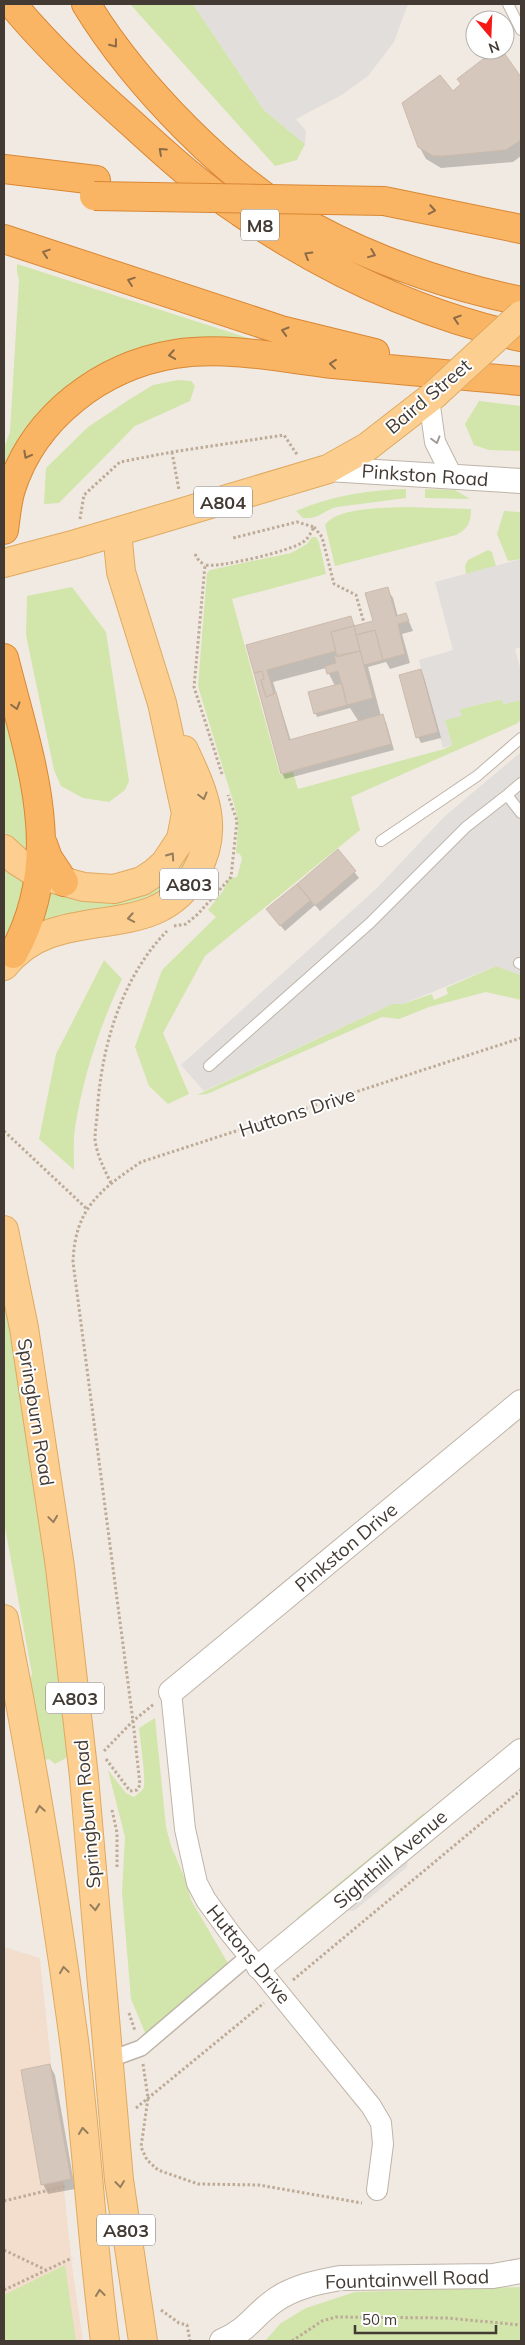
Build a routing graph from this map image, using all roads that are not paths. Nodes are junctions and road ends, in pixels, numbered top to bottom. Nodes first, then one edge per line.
1 (12, 4) edge
2 (86, 4) edge
3 (508, 4) edge
4 (521, 30) edge
5 (4, 169) edge
6 (4, 186) edge
7 (86, 188) junction
8 (521, 229) edge
9 (4, 239) edge
10 (521, 301) edge
11 (521, 314) edge
12 (521, 336) edge
13 (521, 380) edge
14 (432, 397) junction
15 (328, 469) junction
16 (453, 478) junction
17 (521, 481) edge
18 (4, 530) edge
19 (117, 532) junction
20 (4, 563) edge
21 (4, 658) edge
22 (162, 703) junction
23 (521, 738) edge
24 (521, 783) edge
25 (507, 795) junction
26 (521, 813) edge
27 (381, 841) dead end
28 (4, 850) edge
29 (51, 879) junction
30 (8, 960) edge
31 (209, 1066) dead end
32 (4, 1230) edge
33 (521, 1402) edge
34 (4, 1618) edge
35 (171, 1692) joint
36 (521, 1750) edge
37 (254, 1961) junction
38 (108, 2060) junction
39 (377, 2190) dead end
40 (521, 2271) edge
41 (105, 2341) edge
42 (143, 2341) edge
43 (222, 2341) edge

12 -> 1 highway, M8
2 -> 10 highway, M8
3 - 4 lane
5 - 7 highway, M8
6 - 7 highway, M8
7 -> 8 highway, M8, bridge
13 -> 9 highway
11 - 14 main road, Baird Street / A804, bridge
13 -> 18 highway
14 - 15 main road, Baird Street / A804
14 -> 16 street
15 - 16 street, Pinkston Road
15 - 19 main road, A804
16 - 17 street, Pinkston Road
19 - 20 main road, A804
19 - 22 main road, A803
21 -> 29 highway
29 -> 22 main road
22 -> 30 main road, A803
23 - 27 lane
24 - 25 lane
25 - 26 lane
25 - 31 lane
28 - 29 main road
29 - 30 highway
32 -> 38 main road, Springburn Road / A803
33 - 35 street, Pinkston Drive
41 -> 34 main road, A803
35 - 37 street, Huttons Drive
36 - 37 street, Sighthill Avenue
37 - 38 street, Sighthill Avenue
37 - 39 street, Huttons Drive
38 -> 42 main road, Springburn Road / A803
40 - 43 street, Fountainwell Road

